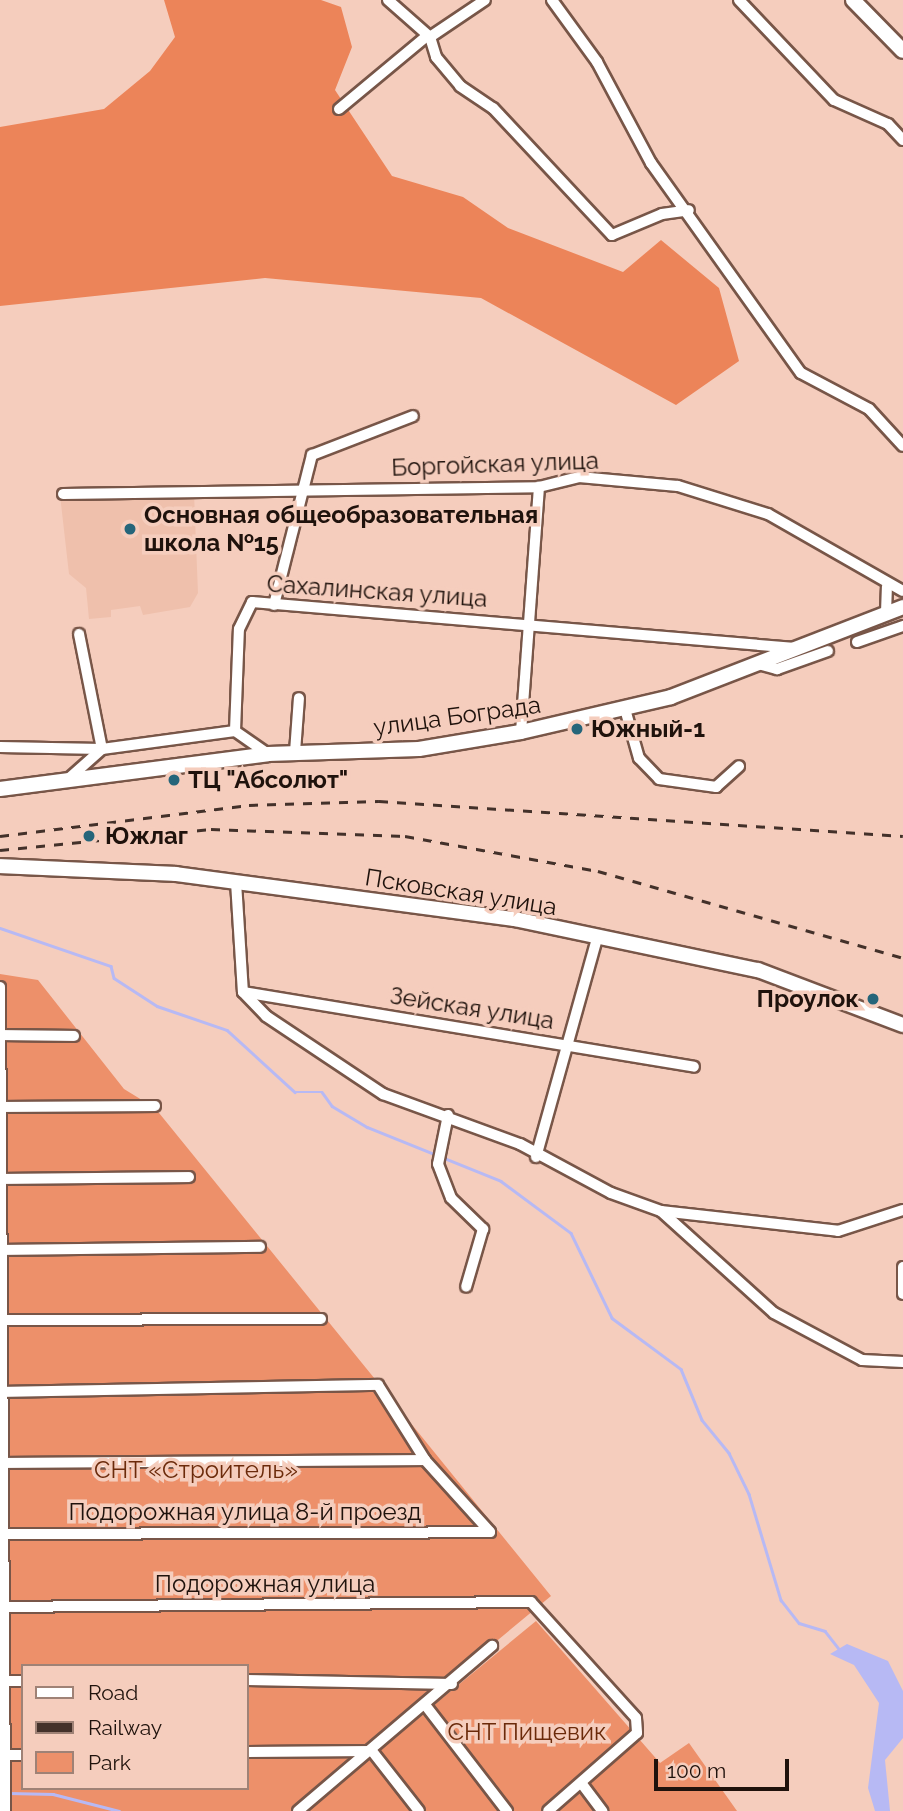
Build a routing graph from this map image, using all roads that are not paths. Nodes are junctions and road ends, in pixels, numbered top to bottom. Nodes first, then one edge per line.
1 (388, 0) edge
2 (485, 0) edge
3 (552, 0) edge
4 (738, 0) edge
5 (853, 0) edge
6 (429, 36) junction
7 (903, 51) edge
8 (339, 109) dead end
9 (903, 140) edge
10 (689, 210) junction
11 (413, 416) dead end
12 (903, 446) edge
13 (539, 488) junction
14 (304, 491) junction
15 (63, 494) dead end
16 (887, 587) junction
17 (903, 591) edge
18 (274, 605) junction
19 (903, 607) edge
20 (886, 613) junction
21 (528, 623) junction
22 (903, 626) edge
23 (79, 634) dead end
24 (858, 642) dead end
25 (799, 648) junction
26 (828, 652) dead end
27 (758, 663) junction
28 (299, 698) dead end
29 (625, 709) junction
30 (235, 731) junction
31 (522, 733) junction
32 (0, 747) edge
33 (102, 749) junction
34 (295, 752) junction
35 (268, 754) junction
36 (739, 766) dead end
37 (66, 780) junction
38 (0, 789) edge
39 (0, 866) edge
40 (236, 882) junction
41 (597, 939) junction
42 (0, 987) edge
43 (243, 992) junction
44 (903, 1025) edge
45 (1, 1035) edge
46 (74, 1036) dead end
47 (572, 1045) junction
48 (694, 1067) dead end
49 (155, 1106) dead end
50 (1, 1107) edge
51 (448, 1115) junction
52 (536, 1157) junction
53 (189, 1177) dead end
54 (1, 1179) edge
55 (903, 1210) edge
56 (661, 1211) junction
57 (260, 1247) dead end
58 (1, 1250) edge
59 (903, 1267) edge
60 (466, 1287) dead end
61 (903, 1294) edge
62 (321, 1319) dead end
63 (2, 1320) edge
64 (903, 1362) edge
65 (0, 1392) edge
66 (425, 1460) junction
67 (1, 1463) edge
68 (2, 1534) edge
69 (2, 1607) edge
70 (492, 1646) dead end
71 (248, 1680) edge
72 (1, 1681) edge
73 (21, 1681) edge
74 (452, 1684) junction
75 (426, 1706) junction
76 (372, 1751) junction
77 (248, 1752) edge
78 (2, 1755) edge
79 (21, 1755) edge
80 (582, 1784) junction
81 (5, 1811) edge
82 (298, 1811) edge
83 (419, 1811) edge
84 (507, 1811) edge
85 (548, 1811) edge
86 (602, 1811) edge

1 - 6 street
2 - 6 street
3 - 10 street
4 - 9 street
5 - 7 main road
6 - 8 street
6 - 10 street
10 - 12 street
11 - 14 street
13 - 14 street, Боргойская улица
13 - 16 street, Боргойская улица
13 - 21 street
14 - 15 street, Боргойская улица
14 - 18 street
16 - 17 street, Боргойская улица
16 - 20 street
18 - 21 street, Сахалинская улица
18 - 30 street, Сахалинская улица
19 - 20 main road, улица Бограда
20 - 25 main road, улица Бограда
21 - 25 street, Сахалинская улица
21 - 31 street
22 - 24 street
23 - 33 street
25 - 27 main road, улица Бограда
26 - 27 street
27 - 29 main road, улица Бограда
28 - 34 street
29 - 31 main road, улица Бограда
29 - 36 street
30 - 33 street
30 - 35 street
31 - 34 main road, улица Бограда
32 - 33 street
33 - 37 street
34 - 35 main road, улица Бограда
35 - 37 main road, улица Бограда
37 - 38 main road, улица Бограда
39 - 40 main road, Псковская улица
40 - 41 main road, Псковская улица
40 - 43 street
41 - 44 main road, Псковская улица
41 - 47 street
42 - 45 street
43 - 47 street, Зейская улица
43 - 51 street
45 - 46 street
45 - 50 street
47 - 48 street, Зейская улица
47 - 52 street
49 - 50 street
50 - 54 street
51 - 52 street
51 - 60 street
52 - 56 street
53 - 54 street
54 - 58 street
55 - 56 street
56 - 64 street
57 - 58 street
58 - 63 street
59 - 61 street
62 - 63 street
63 - 65 street
65 - 66 street
65 - 67 street
66 - 67 street
66 - 68 street, Подорожная улица 8-й проезд
67 - 68 street
68 - 69 street
69 - 72 street
69 - 80 street, Подорожная улица
70 - 74 street
71 - 74 street
72 - 73 street
72 - 78 street
74 - 75 street
75 - 76 street
75 - 84 street
76 - 77 street
76 - 82 street
76 - 83 street
78 - 79 street
78 - 81 street
80 - 85 street
80 - 86 street

